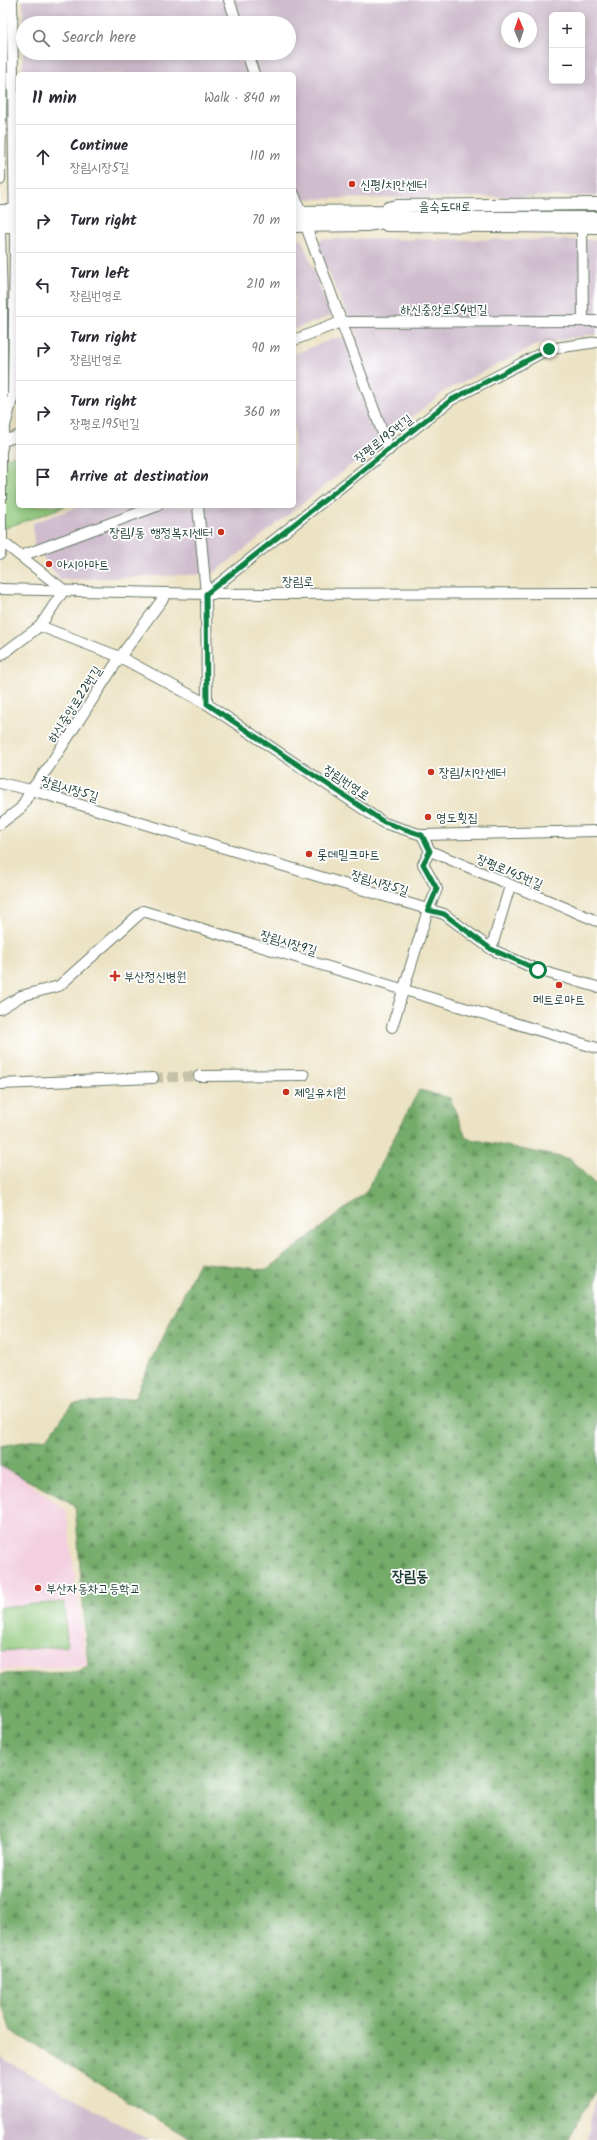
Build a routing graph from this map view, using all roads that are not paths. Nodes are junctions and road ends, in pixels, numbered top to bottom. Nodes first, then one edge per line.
1 (3, 0) edge
2 (12, 0) edge
3 (229, 0) edge
4 (234, 16) edge
5 (249, 60) edge
6 (253, 72) edge
7 (1, 120) edge
8 (16, 122) edge
9 (0, 180) edge
10 (597, 204) edge
11 (296, 206) edge
12 (0, 212) edge
13 (597, 212) edge
14 (16, 218) edge
15 (367, 218) junction
16 (298, 219) edge
17 (597, 219) edge
18 (0, 225) edge
19 (582, 227) junction
20 (597, 227) edge
21 (0, 229) edge
22 (16, 298) edge
23 (1, 305) edge
24 (583, 321) junction
25 (597, 321) edge
26 (341, 322) junction
27 (296, 339) edge
28 (597, 342) edge
29 (16, 437) edge
30 (1, 444) edge
31 (388, 450) junction
32 (152, 508) edge
33 (198, 508) edge
34 (0, 538) edge
35 (0, 554) edge
36 (21, 556) junction
37 (0, 589) edge
38 (64, 590) junction
39 (167, 593) junction
40 (597, 593) edge
41 (206, 594) junction
42 (40, 626) junction
43 (0, 656) edge
44 (120, 657) junction
45 (207, 704) junction
46 (0, 783) edge
47 (31, 790) junction
48 (0, 824) edge
49 (597, 831) edge
50 (422, 835) junction
51 (430, 851) junction
52 (510, 886) junction
53 (428, 910) junction
54 (597, 921) edge
55 (491, 949) junction
56 (597, 987) edge
57 (404, 990) junction
58 (0, 1009) edge
59 (392, 1027) dead end
60 (597, 1048) edge
61 (304, 1075) dead end
62 (199, 1076) tunnel mouth
63 (153, 1078) tunnel mouth
64 (0, 1084) edge

1 - 7 street
2 - 8 street
3 - 4 street
5 - 6 street
7 - 9 street
8 - 14 street
10 - 15 main road, 을숙도대로
11 - 16 street
12 - 14 highway
13 - 15 highway
14 - 18 highway
14 - 22 street
15 - 16 highway, 을숙도대로
15 - 17 highway
15 - 19 main road, 을숙도대로
16 - 26 street
19 - 20 main road, 을숙도대로
19 - 24 street
21 - 23 street
22 - 30 street
23 - 30 street
24 - 25 street, 하신중앙로54번길
24 - 26 street, 하신중앙로54번길
26 - 27 street, 하신중앙로54번길
26 - 31 street
28 - 31 street, 장평로195번길
29 - 30 street
30 - 34 street
31 - 41 street, 장평로195번길
32 - 36 street
33 - 41 street
34 - 35 street
34 - 36 street
36 - 38 street
37 - 38 street, 장림로
38 - 39 street, 장림로
38 - 42 street
39 - 41 street, 장림로
39 - 44 street, 하신중앙로22번길
40 - 41 street, 장림로
41 - 45 street
42 - 43 street
42 - 44 street, 장림번영로
44 - 45 street, 장림번영로
44 - 47 street, 하신중앙로22번길
45 - 50 street, 장림번영로
46 - 47 street, 장림시장5길
47 - 48 street, 하신중앙로22번길
47 - 53 street, 장림시장5길
49 - 50 street, 장림번영로
50 - 51 street
51 - 52 street, 장평로145번길
51 - 53 street
52 - 54 street, 장평로145번길
52 - 55 street
53 - 55 street, 장림시장5길
53 - 57 street
55 - 56 street, 장림시장5길
57 - 58 street, 장림시장9길
57 - 59 street
57 - 60 street, 장림시장9길
61 - 62 street
63 - 64 street

